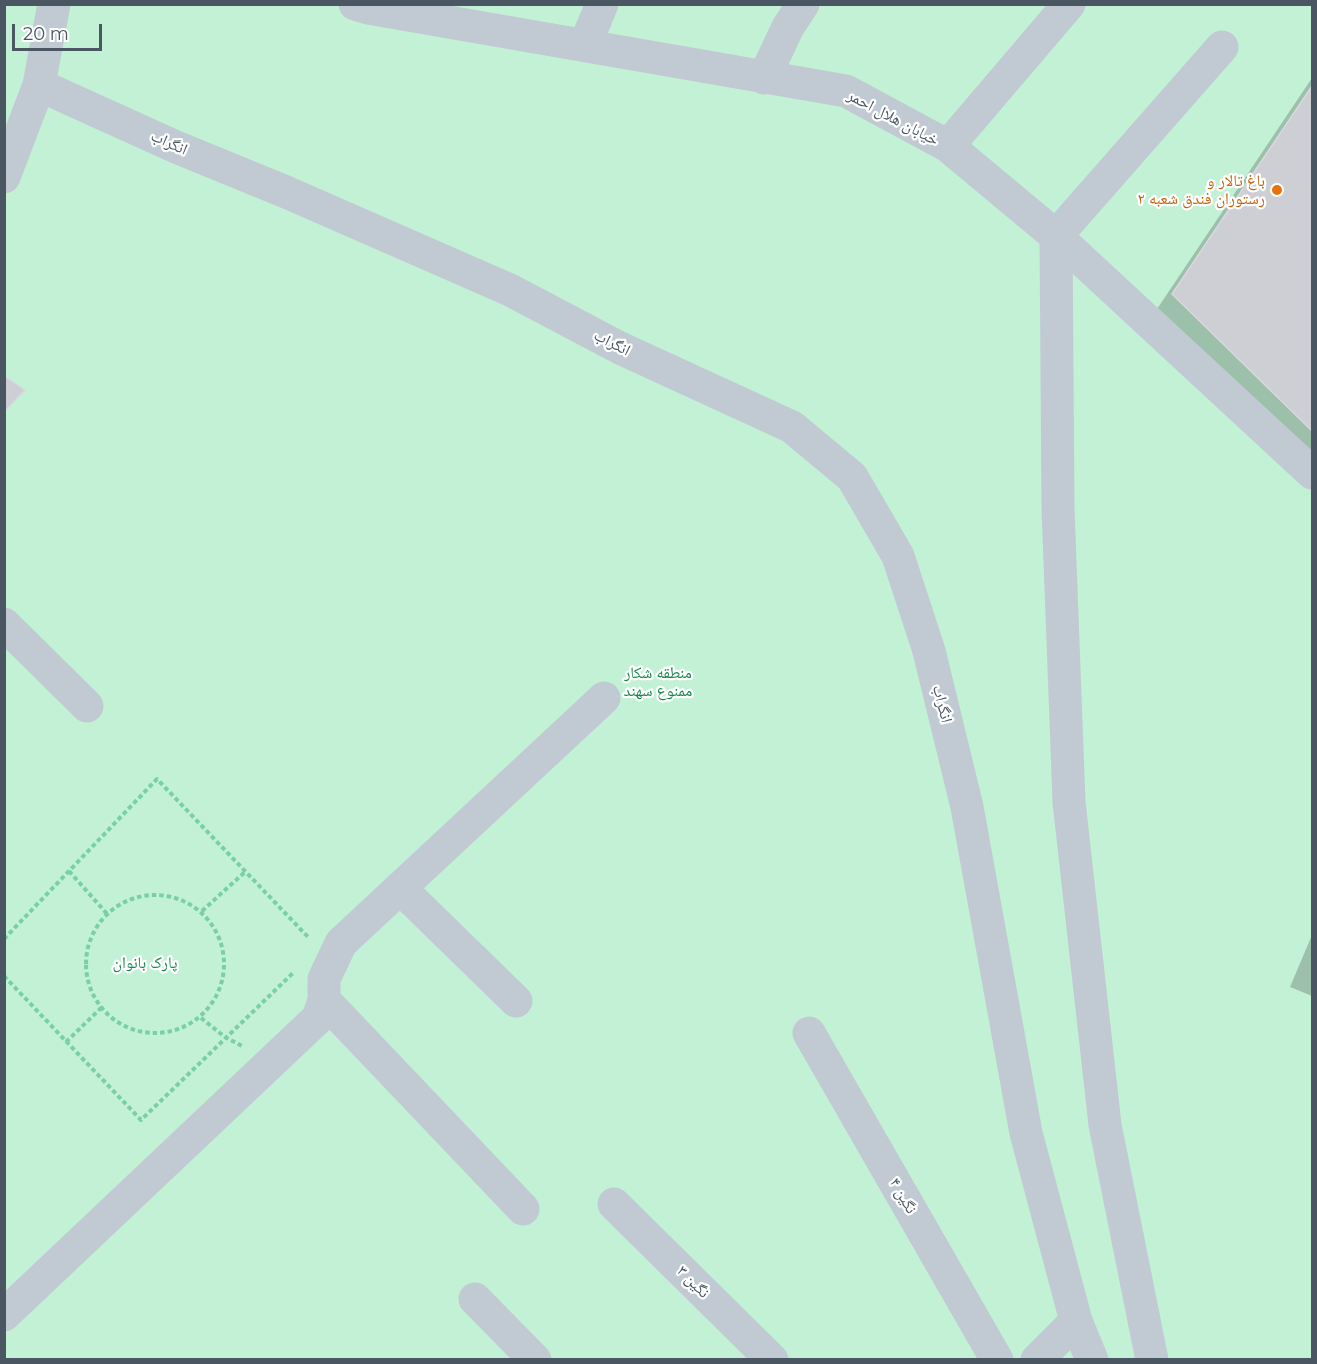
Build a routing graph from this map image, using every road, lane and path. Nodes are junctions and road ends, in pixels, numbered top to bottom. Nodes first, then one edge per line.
1 (54, 4) edge
2 (602, 4) edge
3 (803, 4) edge
4 (1069, 4) edge
5 (364, 6) edge
6 (585, 45) junction
7 (1222, 47) dead end
8 (764, 78) junction
9 (39, 85) junction
10 (948, 146) junction
11 (4, 177) edge
12 (1056, 236) junction
13 (1312, 473) edge
14 (4, 624) edge
15 (604, 698) dead end
16 (87, 706) dead end
17 (69, 871) junction
18 (246, 871) junction
19 (400, 888) junction
20 (202, 911) junction
21 (108, 915) junction
22 (4, 939) edge
23 (310, 940) dead end
24 (298, 968) dead end
25 (4, 976) edge
26 (324, 1000) junction
27 (516, 1001) dead end
28 (102, 1007) junction
29 (201, 1018) junction
30 (809, 1033) dead end
31 (225, 1037) junction
32 (66, 1042) junction
33 (272, 1062) junction
34 (614, 1204) dead end
35 (523, 1209) dead end
36 (475, 1299) dead end
37 (4, 1315) edge
38 (1076, 1321) junction
39 (535, 1359) edge
40 (772, 1359) edge
41 (997, 1359) edge
42 (1037, 1359) edge
43 (1092, 1359) edge
44 (1152, 1359) edge

1 - 9 street
2 - 6 street
3 - 8 street
4 - 10 street
5 - 6 street, خیابان هلال احمر
6 - 8 street, خیابان هلال احمر
7 - 12 street
8 - 10 street, خیابان هلال احمر
9 - 11 street
9 - 38 street, انگراب
10 - 12 street, خیابان هلال احمر
12 - 13 street, خیابان هلال احمر
12 - 44 street
14 - 16 street
15 - 19 street
17 - 18 path
17 - 21 path
17 - 22 path
18 - 20 path
18 - 23 path
19 - 26 street
19 - 27 street
20 - 21 path
20 - 29 path
21 - 28 path
24 - 31 path
25 - 32 path
26 - 33 street
26 - 35 street
28 - 29 path
28 - 32 path
29 - 31 path
30 - 41 street, نگین ۴
31 - 32 path
31 - 33 path
33 - 37 street
34 - 40 street, نگین ۳
36 - 39 street
38 - 42 street
38 - 43 street, انگراب

